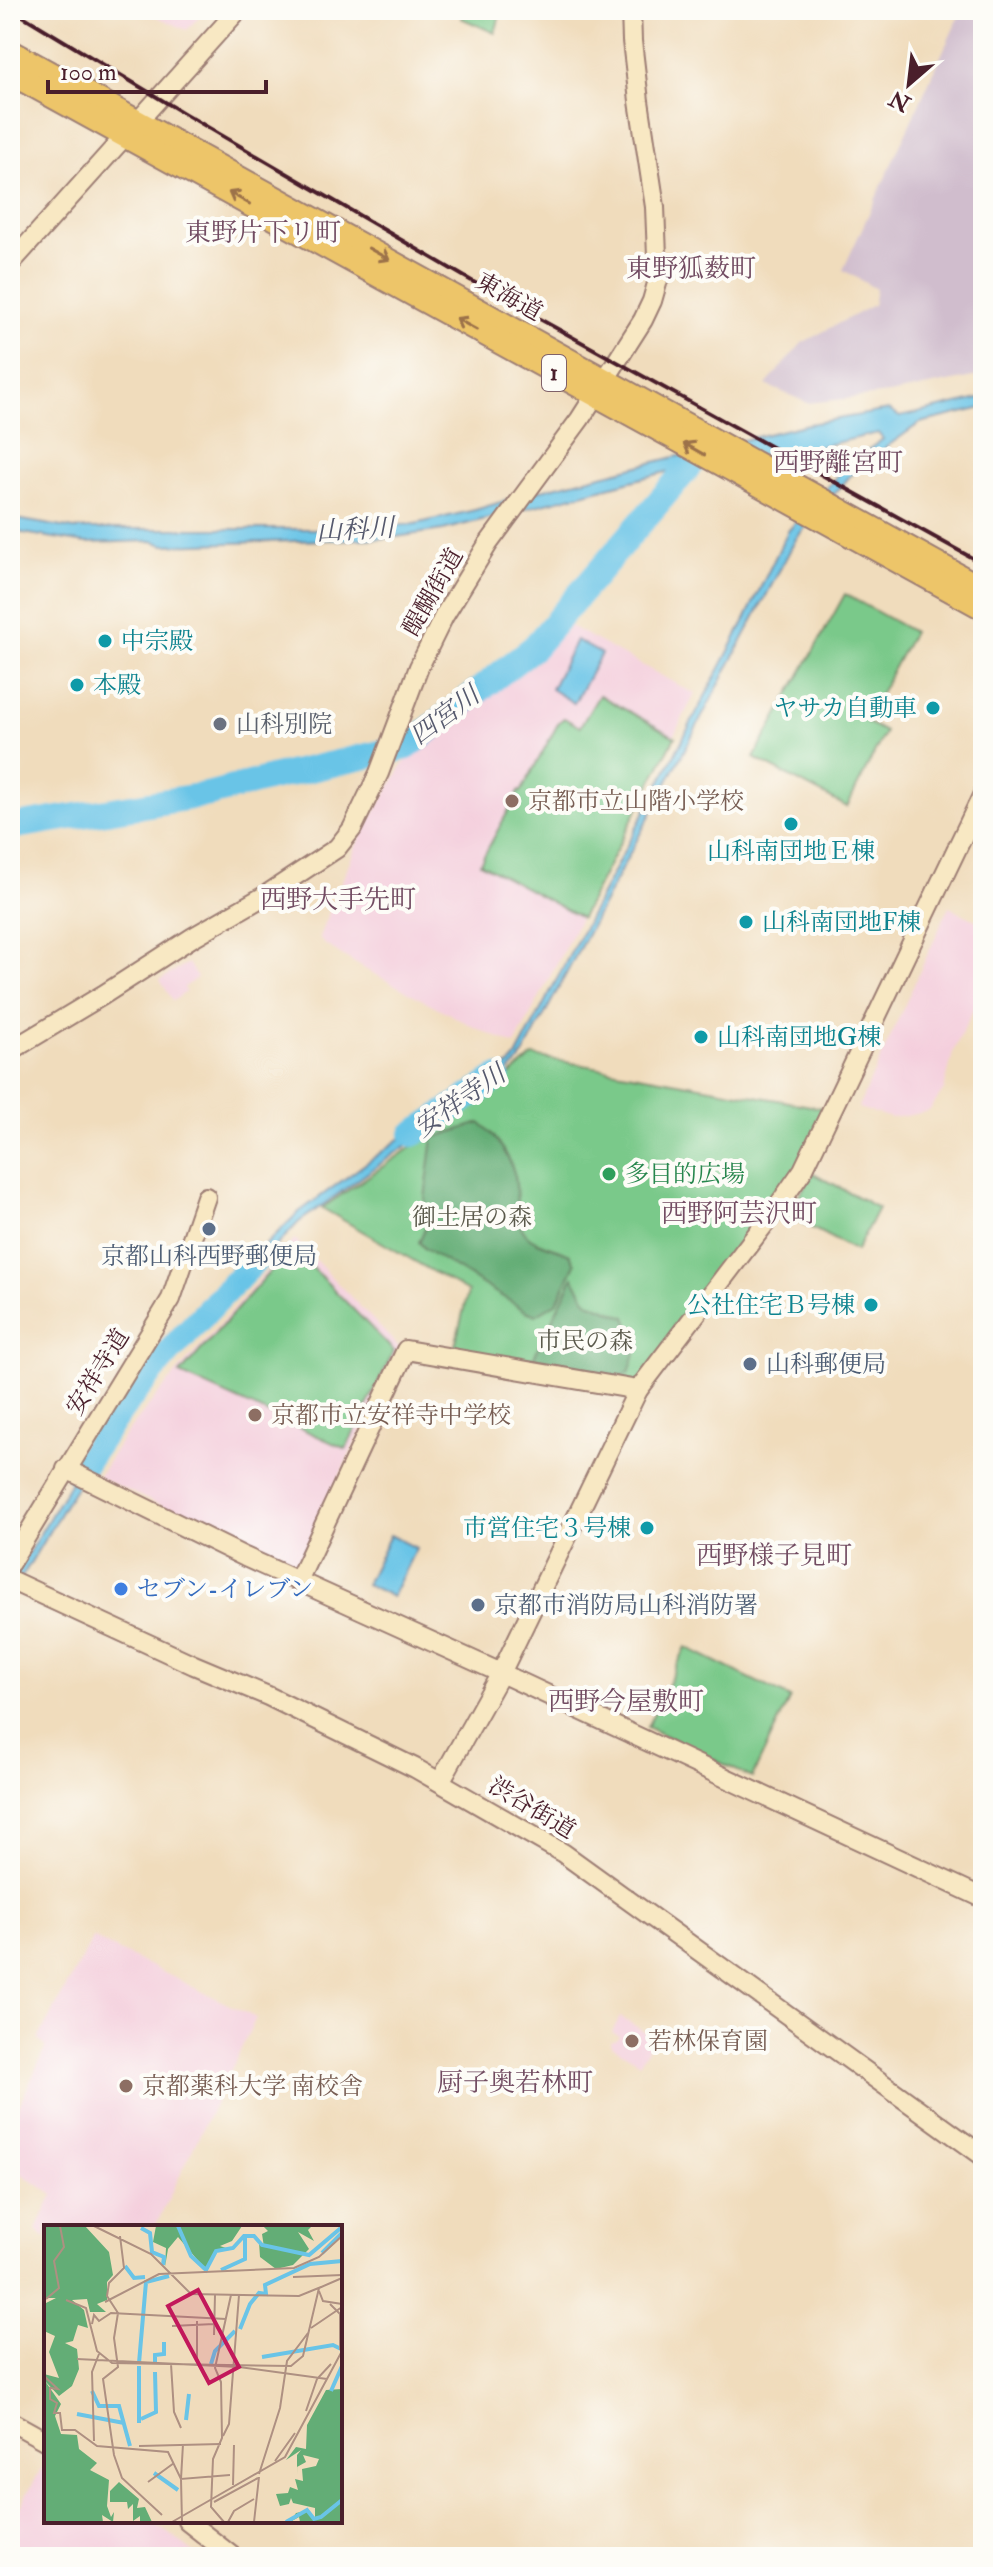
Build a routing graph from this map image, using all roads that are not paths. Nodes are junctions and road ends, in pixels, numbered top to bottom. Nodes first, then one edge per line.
1 (238, 10) edge
2 (631, 10) edge
3 (10, 51) edge
4 (10, 73) edge
5 (132, 129) junction
6 (10, 264) edge
7 (600, 388) junction
8 (983, 589) edge
9 (983, 608) edge
10 (983, 794) edge
11 (10, 1051) edge
12 (206, 1197) dead end
13 (638, 1390) junction
14 (66, 1469) junction
15 (10, 1563) edge
16 (298, 1581) junction
17 (16, 1582) edge
18 (501, 1673) junction
19 (440, 1782) junction
20 (983, 1898) edge
21 (983, 2156) edge
22 (10, 2421) edge
23 (44, 2440) edge
24 (190, 2523) edge
25 (233, 2557) edge

1 - 5 street
2 - 7 street, 醍醐街道
3 - 5 highway, 東海道 / 1
4 - 5 highway, 東海道 / 1
5 - 6 street
5 - 7 highway, 東海道 / 1
7 - 8 highway, 東海道 / 1
9 -> 7 highway, 東海道 / 1
7 - 11 street, 醍醐街道
10 - 13 street
12 - 14 street, 安祥寺道
13 - 16 street
13 - 18 street
14 - 15 street, 安祥寺道
14 - 16 street
16 - 18 street
17 - 19 street, 渋谷街道
18 - 19 street
18 - 20 street
19 - 21 street, 渋谷街道
22 - 23 street
24 - 25 street

